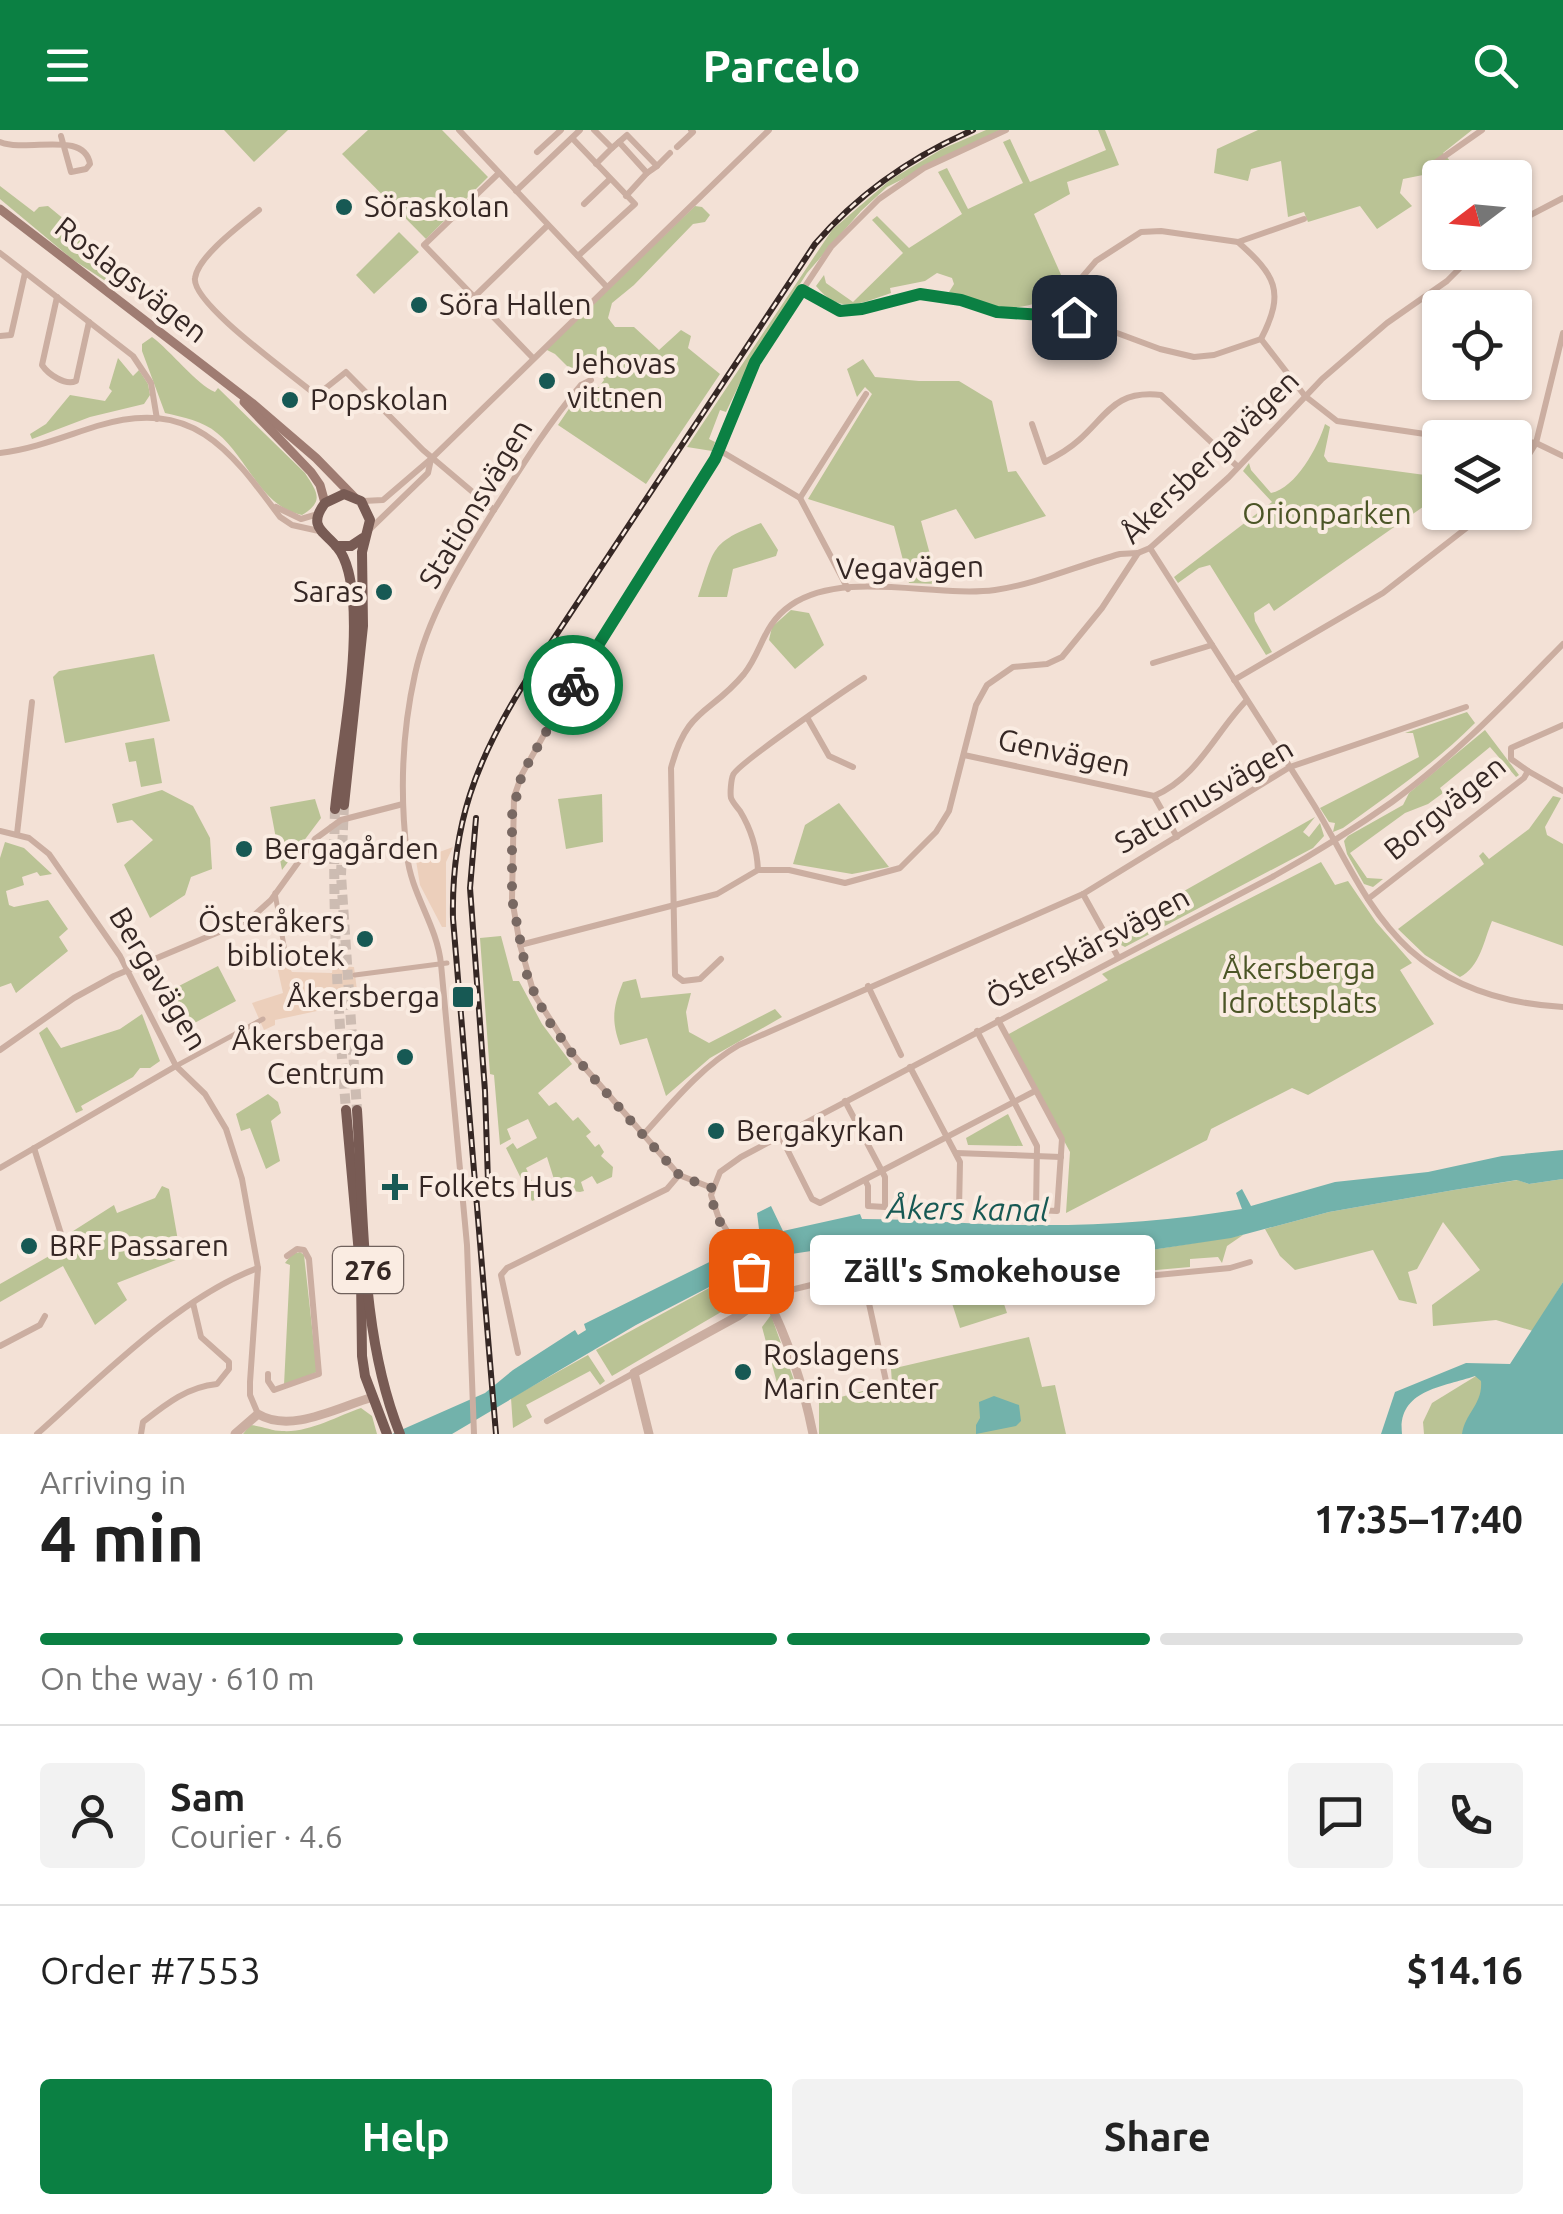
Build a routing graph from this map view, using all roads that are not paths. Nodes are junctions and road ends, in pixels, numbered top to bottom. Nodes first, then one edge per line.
1 (459, 130) edge
2 (561, 130) edge
3 (580, 130) edge
4 (594, 130) edge
5 (769, 130) edge
6 (1006, 130) edge
7 (1482, 130) edge
8 (693, 131) edge
9 (629, 132) edge
10 (61, 136) junction
11 (572, 138) junction
12 (0, 142) edge
13 (615, 145) junction
14 (538, 152) dead end
15 (1439, 160) edge
16 (596, 164) junction
17 (656, 166) junction
18 (499, 173) junction
19 (648, 174) junction
20 (610, 179) junction
21 (516, 190) junction
22 (626, 196) junction
23 (1563, 198) edge
24 (584, 204) dead end
25 (0, 209) edge
26 (259, 210) dead end
27 (1532, 214) edge
28 (1304, 219) dead end
29 (548, 225) junction
30 (1238, 242) junction
31 (0, 253) edge
32 (578, 256) junction
33 (1457, 270) edge
34 (25, 272) junction
35 (606, 286) junction
36 (802, 290) junction
37 (474, 296) junction
38 (1066, 296) junction
39 (57, 297) junction
40 (1034, 315) junction
41 (1074, 317) junction
42 (89, 322) junction
43 (1563, 333) edge
44 (0, 336) edge
45 (1261, 339) junction
46 (532, 357) junction
47 (591, 380) dead end
48 (232, 390) junction
49 (866, 394) dead end
50 (1305, 396) junction
51 (156, 419) junction
52 (1032, 424) dead end
53 (1422, 434) edge
54 (1532, 442) edge
55 (1536, 442) junction
56 (1532, 449) edge
57 (719, 450) junction
58 (0, 453) edge
59 (1563, 456) edge
60 (432, 458) junction
61 (1238, 467) junction
62 (800, 498) junction
63 (358, 499) junction
64 (268, 500) junction
65 (325, 502) junction
66 (494, 510) junction
67 (318, 514) junction
68 (1464, 530) edge
69 (320, 531) junction
70 (365, 535) junction
71 (336, 546) junction
72 (1150, 548) junction
73 (1138, 554) junction
74 (848, 590) junction
75 (1563, 644) edge
76 (1212, 645) junction
77 (1153, 663) dead end
78 (864, 678) dead end
79 (1234, 680) junction
80 (1246, 700) junction
81 (32, 702) dead end
82 (1466, 707) dead end
83 (808, 719) junction
84 (1563, 724) edge
85 (964, 755) junction
86 (853, 767) dead end
87 (1290, 767) junction
88 (1528, 771) junction
89 (1563, 791) edge
90 (1154, 796) junction
91 (403, 804) junction
92 (0, 831) edge
93 (17, 834) junction
94 (1177, 836) junction
95 (1334, 842) junction
96 (758, 870) junction
97 (276, 894) junction
98 (1084, 894) junction
99 (1368, 898) junction
100 (672, 906) junction
101 (520, 944) junction
102 (1118, 957) junction
103 (721, 960) dead end
104 (444, 963) junction
105 (287, 964) dead end
106 (129, 970) junction
107 (355, 975) dead end
108 (868, 986) junction
109 (1563, 1006) edge
110 (263, 1019) dead end
111 (998, 1020) junction
112 (978, 1031) junction
113 (0, 1050) edge
114 (900, 1055) dead end
115 (176, 1066) junction
116 (910, 1067) junction
117 (1035, 1091) junction
118 (845, 1101) junction
119 (1014, 1102) junction
120 (643, 1135) junction
121 (780, 1135) junction
122 (947, 1137) junction
123 (34, 1148) junction
124 (956, 1154) junction
125 (1037, 1156) junction
126 (1061, 1157) junction
127 (0, 1168) edge
128 (882, 1172) junction
129 (680, 1176) junction
130 (865, 1180) junction
131 (712, 1188) junction
132 (959, 1210) dead end
133 (62, 1237) dead end
134 (287, 1256) dead end
135 (1250, 1262) dead end
136 (258, 1268) junction
137 (863, 1276) junction
138 (766, 1296) junction
139 (193, 1302) junction
140 (45, 1316) dead end
141 (0, 1346) edge
142 (518, 1353) dead end
143 (634, 1373) junction
144 (268, 1374) dead end
145 (886, 1381) dead end
146 (372, 1397) junction
147 (258, 1414) junction
148 (547, 1421) dead end
149 (393, 1431) edge
150 (37, 1434) edge
151 (141, 1434) edge
152 (234, 1434) edge
153 (474, 1434) edge
154 (649, 1434) edge
155 (814, 1434) edge

1 - 18 street
2 - 14 street
3 - 11 street
4 - 13 street
5 - 35 street
6 - 36 street
7 - 15 street
8 - 17 street
9 - 13 street
9 - 17 street
10 - 10 street
10 - 12 street
11 - 16 street
11 - 21 street
13 - 16 street
13 - 19 street
16 - 20 street
17 - 19 street
18 - 21 street
18 - 37 street
19 - 22 street
20 - 22 street
20 - 24 street
21 - 29 street
22 - 32 street
23 - 27 street
25 - 48 main road, Roslagsvägen
26 - 60 street
28 - 30 street
29 - 32 street
29 - 37 street
30 - 38 street
30 - 45 street
31 - 34 street
32 - 35 street
33 - 50 street, Åkersbergavägen
34 - 39 street
34 - 44 street
35 - 46 street
36 - 40 street
36 - 57 street
37 - 46 street
38 - 40 street
38 - 41 street
39 - 42 street
39 - 42 street
40 - 41 street
41 - 45 street
42 - 51 street
43 - 55 street
45 - 50 street
46 - 60 street
47 - 66 street, Stationsvägen
48 - 63 main road, Roslagsvägen
48 - 65 main road, Roslagsvägen
49 - 62 street
50 - 53 street
50 - 61 street, Åkersbergavägen
51 - 58 street
51 - 64 street
52 - 61 street
54 - 55 street
55 - 56 street
55 - 59 street
57 - 62 street
57 - 101 street
60 - 63 street
60 - 66 street
60 - 70 street
61 - 72 street, Åkersbergavägen
62 - 74 street
63 - 65 main road
63 - 70 main road
64 - 67 street
64 - 69 street
65 - 67 main road
66 - 91 street, Stationsvägen
67 - 69 main road
68 - 79 street
69 - 71 main road
70 - 71 main road
70 - 71 main road
72 - 73 street, Åkersbergavägen
72 - 76 street
73 - 74 street, Vegavägen
73 - 85 street, Åkersbergavägen
74 - 100 street, Vegavägen
75 - 95 street, Österskärsvägen
76 - 77 street
76 - 79 street
78 - 83 street
79 - 80 street
80 - 87 street
80 - 90 street, Genvägen
81 - 93 street
82 - 87 street, Saturnusvägen
83 - 86 street
83 - 96 street
84 - 88 street, Borgvägen
85 - 90 street, Genvägen
85 - 96 street, Åkersbergavägen
87 - 94 street, Saturnusvägen
87 - 95 street
88 - 89 street
88 - 99 street, Borgvägen
90 - 94 street, Genvägen
91 - 97 street
91 - 104 street, Stationsvägen
92 - 93 street, Bergavägen
93 - 106 street, Bergavägen
94 - 98 street, Saturnusvägen
95 - 99 street
95 - 102 street, Österskärsvägen
96 - 100 street
97 - 105 street
97 - 106 street
98 - 102 street
98 - 108 street, Saturnusvägen
99 - 109 street
100 - 101 street
100 - 103 street, Vegavägen
101 - 120 street
102 - 111 street, Österskärsvägen
104 - 107 street
104 - 153 street, Stationsvägen
106 - 113 street
106 - 115 street, Bergavägen
108 - 114 street
108 - 120 street, Saturnusvägen
110 - 115 street
111 - 112 street, Österskärsvägen
111 - 117 street
112 - 116 street, Österskärsvägen
112 - 119 street
115 - 123 street
115 - 136 street, Bergavägen
116 - 118 street, Österskärsvägen
116 - 122 street
117 - 119 street
117 - 126 street
118 - 121 street, Österskärsvägen
118 - 128 street
119 - 122 street
119 - 125 street
120 - 129 street
121 - 130 street
121 - 131 street, Österskärsvägen
122 - 124 street
122 - 128 street
123 - 127 street
123 - 133 street
124 - 125 street
124 - 132 street
125 - 126 street
125 - 126 street
128 - 130 street
128 - 130 street
129 - 131 street
129 - 142 street
131 - 138 street
134 - 144 street
135 - 137 street
136 - 139 street
136 - 147 street, Bergavägen
137 - 138 street
137 - 145 street
138 - 143 street
138 - 155 street
139 - 150 street
139 - 151 street
140 - 141 street
143 - 148 street
143 - 154 street
146 - 147 street
146 - 149 main road
146 - 149 main road, 276
147 - 152 street

